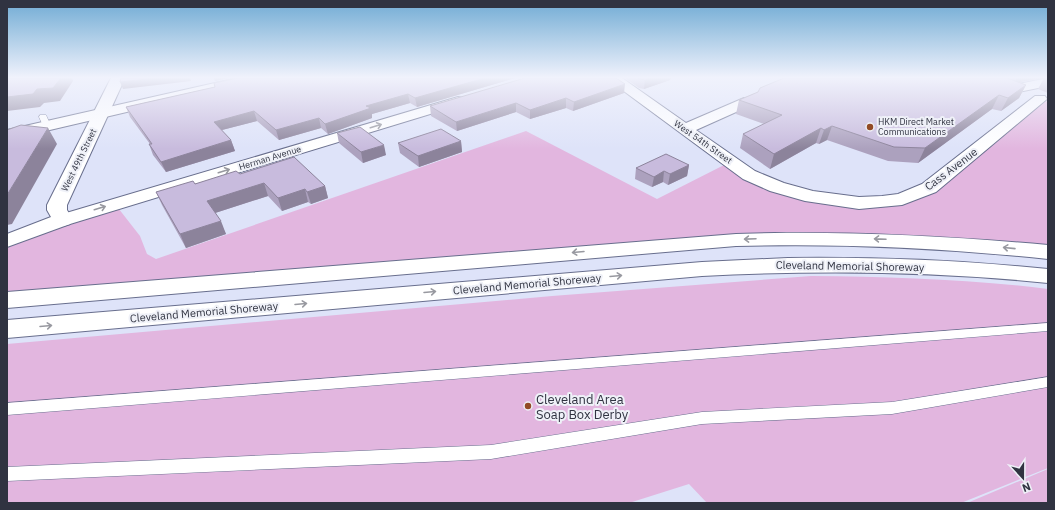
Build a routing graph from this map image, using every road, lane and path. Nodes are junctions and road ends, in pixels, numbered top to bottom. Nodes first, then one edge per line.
1 (107, 102) edge
2 (151, 102) edge
3 (455, 102) edge
4 (647, 102) edge
5 (747, 102) edge
6 (1043, 102) edge
7 (102, 113) junction
8 (685, 129) junction
9 (7, 135) edge
10 (777, 187) joint
11 (62, 220) junction
12 (7, 241) edge
13 (1048, 252) edge
14 (1048, 276) edge
15 (7, 300) edge
16 (1048, 327) edge
17 (7, 329) edge
18 (1048, 382) edge
19 (7, 409) edge
20 (7, 474) edge

1 - 7 main road, West 49th Street
2 - 7 main road
11 -> 3 main road, Herman Avenue
4 - 8 main road, West 54th Street
5 - 8 main road
6 - 10 main road, Cass Avenue
7 - 9 main road
7 - 11 main road, West 49th Street
8 - 10 main road, West 54th Street
11 - 12 main road, Herman Avenue
13 -> 15 main road
17 -> 14 main road, Cleveland Memorial Shoreway
16 - 19 lane
18 - 20 lane

